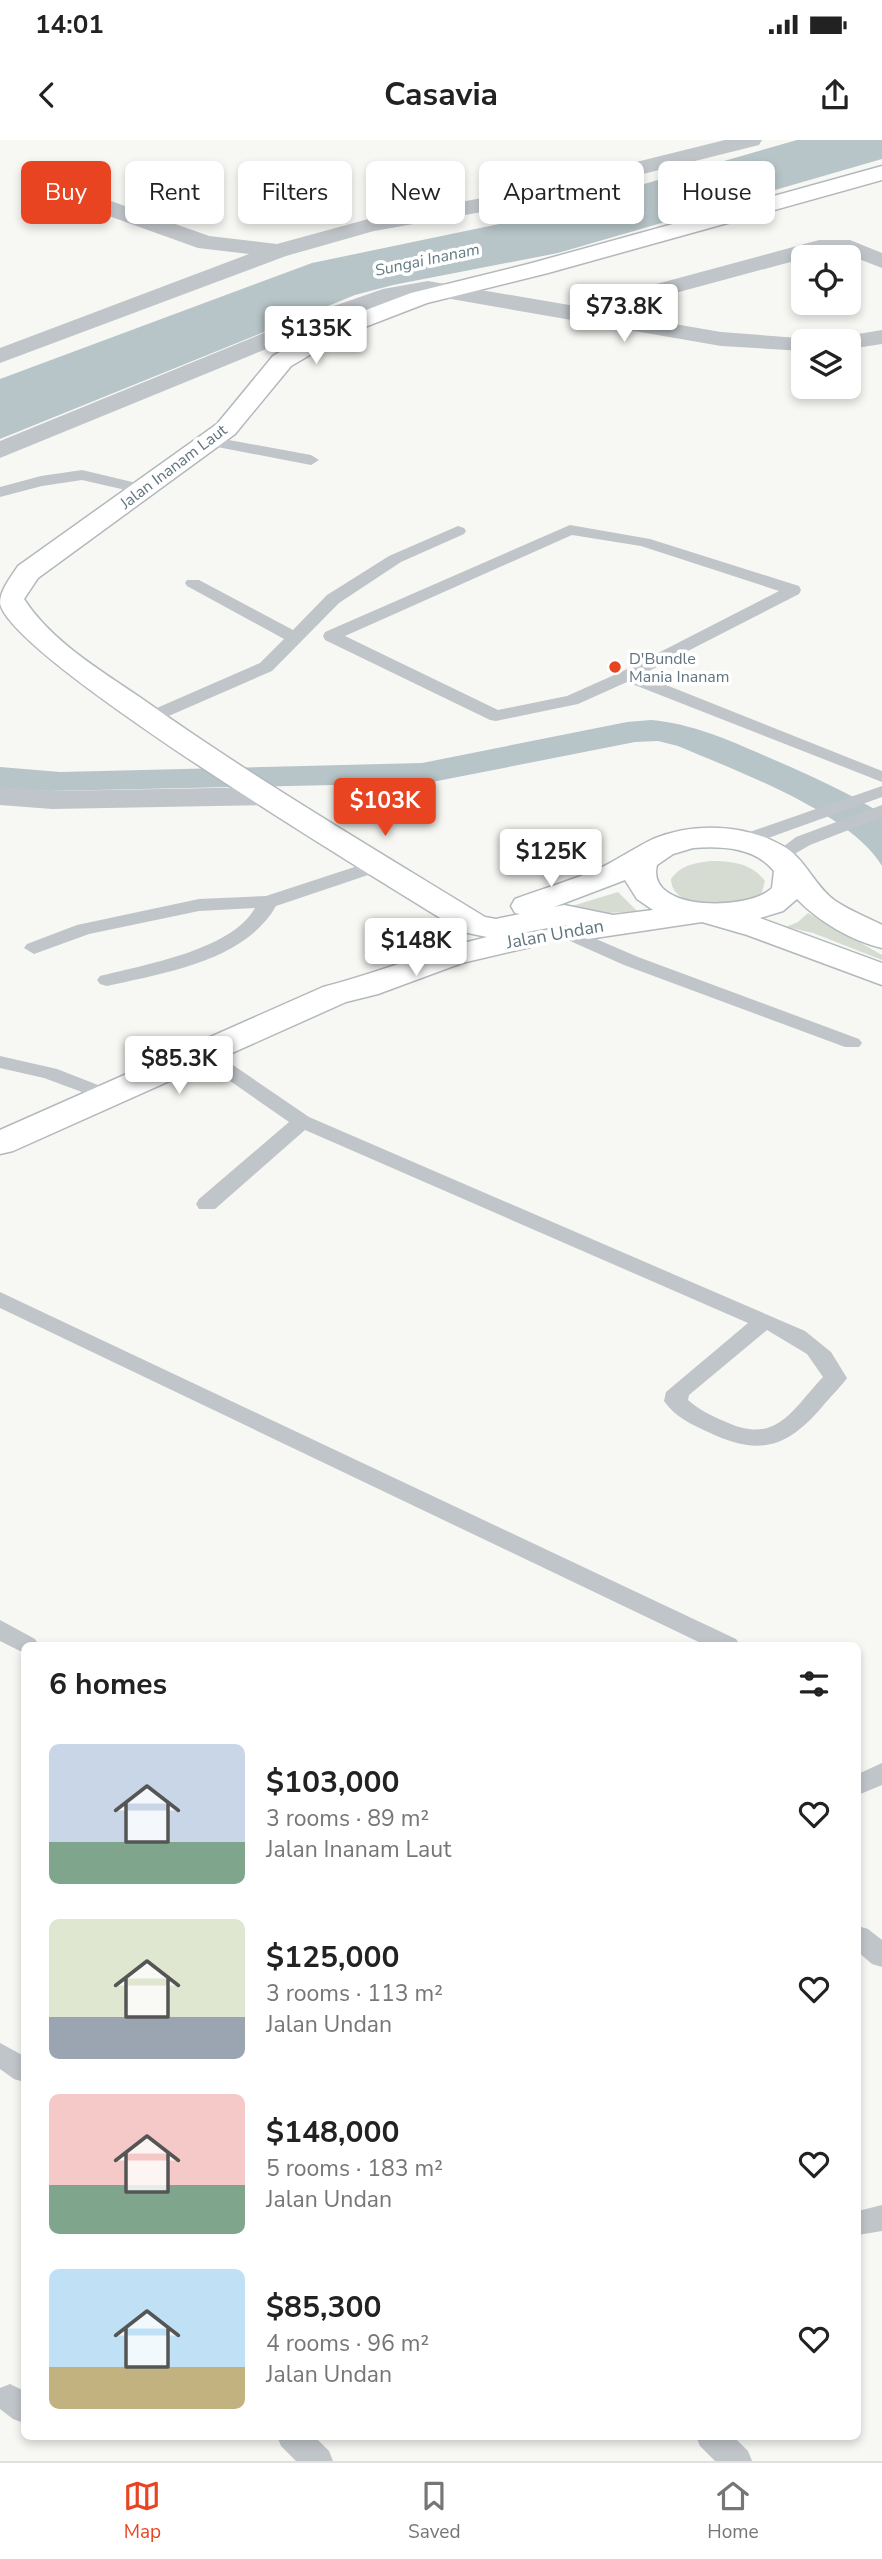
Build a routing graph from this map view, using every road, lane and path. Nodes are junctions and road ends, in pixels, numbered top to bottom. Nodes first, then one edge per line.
1 (751, 140) edge
2 (882, 173) edge
3 (111, 211) edge
4 (125, 211) edge
5 (117, 213) junction
6 (278, 251) junction
7 (882, 261) edge
8 (450, 292) junction
9 (576, 312) junction
10 (882, 337) edge
11 (861, 340) edge
12 (791, 343) edge
13 (0, 356) edge
14 (208, 442) junction
15 (0, 450) edge
16 (311, 460) dead end
17 (144, 489) junction
18 (0, 492) edge
19 (458, 531) dead end
20 (193, 583) dead end
21 (5, 600) edge
22 (294, 638) junction
23 (627, 676) junction
24 (149, 719) junction
25 (882, 778) edge
26 (882, 791) edge
27 (0, 796) edge
28 (267, 796) junction
29 (880, 811) edge
30 (743, 841) junction
31 (656, 850) junction
32 (379, 865) junction
33 (785, 866) junction
34 (268, 902) junction
35 (706, 914) junction
36 (475, 925) junction
37 (612, 925) junction
38 (566, 932) junction
39 (882, 938) edge
40 (34, 948) dead end
41 (882, 975) edge
42 (107, 980) dead end
43 (335, 994) junction
44 (852, 1043) dead end
45 (204, 1054) junction
46 (0, 1062) edge
47 (108, 1096) junction
48 (302, 1121) junction
49 (0, 1143) edge
50 (207, 1204) dead end
51 (0, 1298) edge
52 (764, 1321) junction
53 (0, 1629) edge
54 (21, 1642) edge
55 (721, 1642) edge
56 (882, 1773) edge
57 (861, 1784) edge
58 (861, 1939) edge
59 (882, 1956) edge
60 (0, 2054) edge
61 (21, 2069) edge
62 (882, 2218) edge
63 (861, 2222) edge
64 (297, 2440) edge
65 (716, 2440) edge
66 (317, 2461) edge
67 (736, 2461) edge

1 - 6 street
2 - 8 street, Jalan Inanam Laut
3 - 5 street
4 - 5 lane
5 - 6 street
6 - 13 street
7 - 9 street
8 - 9 street
8 - 14 street, Jalan Inanam Laut
8 - 15 street
9 - 12 street
10 - 11 street
14 - 16 lane
14 - 17 street, Jalan Inanam Laut
17 - 18 lane
17 - 21 street, Jalan Inanam Laut
19 - 22 lane
20 - 22 lane
21 - 24 street, Jalan Inanam Laut
22 - 24 lane
23 - 23 lane
23 - 25 lane
24 - 28 street, Jalan Inanam Laut
26 - 30 lane
27 - 28 street
28 - 32 street, Jalan Inanam Laut
29 - 33 lane
30 - 31 street, Jalan Undan
30 - 33 street, Jalan Undan
31 - 35 street, Jalan Undan
31 - 36 street, Jalan Undan
32 - 34 lane
32 - 36 street, Jalan Inanam Laut
33 - 35 street, Jalan Undan
33 - 39 street, Jalan Undan
34 - 40 lane
34 - 42 lane
35 - 37 street, Jalan Undan
35 - 41 street, Jalan Undan
36 - 37 street
36 - 43 street, Jalan Undan
37 - 38 street, Jalan Undan
38 - 43 street, Jalan Undan
38 - 44 lane
43 - 45 street, Jalan Undan
45 - 47 street, Jalan Undan
45 - 48 lane
46 - 47 lane
47 - 49 street, Jalan Undan
48 - 50 lane
48 - 52 lane
51 - 55 lane
52 - 52 lane
53 - 54 lane
56 - 57 lane
58 - 59 lane
60 - 61 lane
62 - 63 lane
64 - 66 lane
65 - 67 lane

